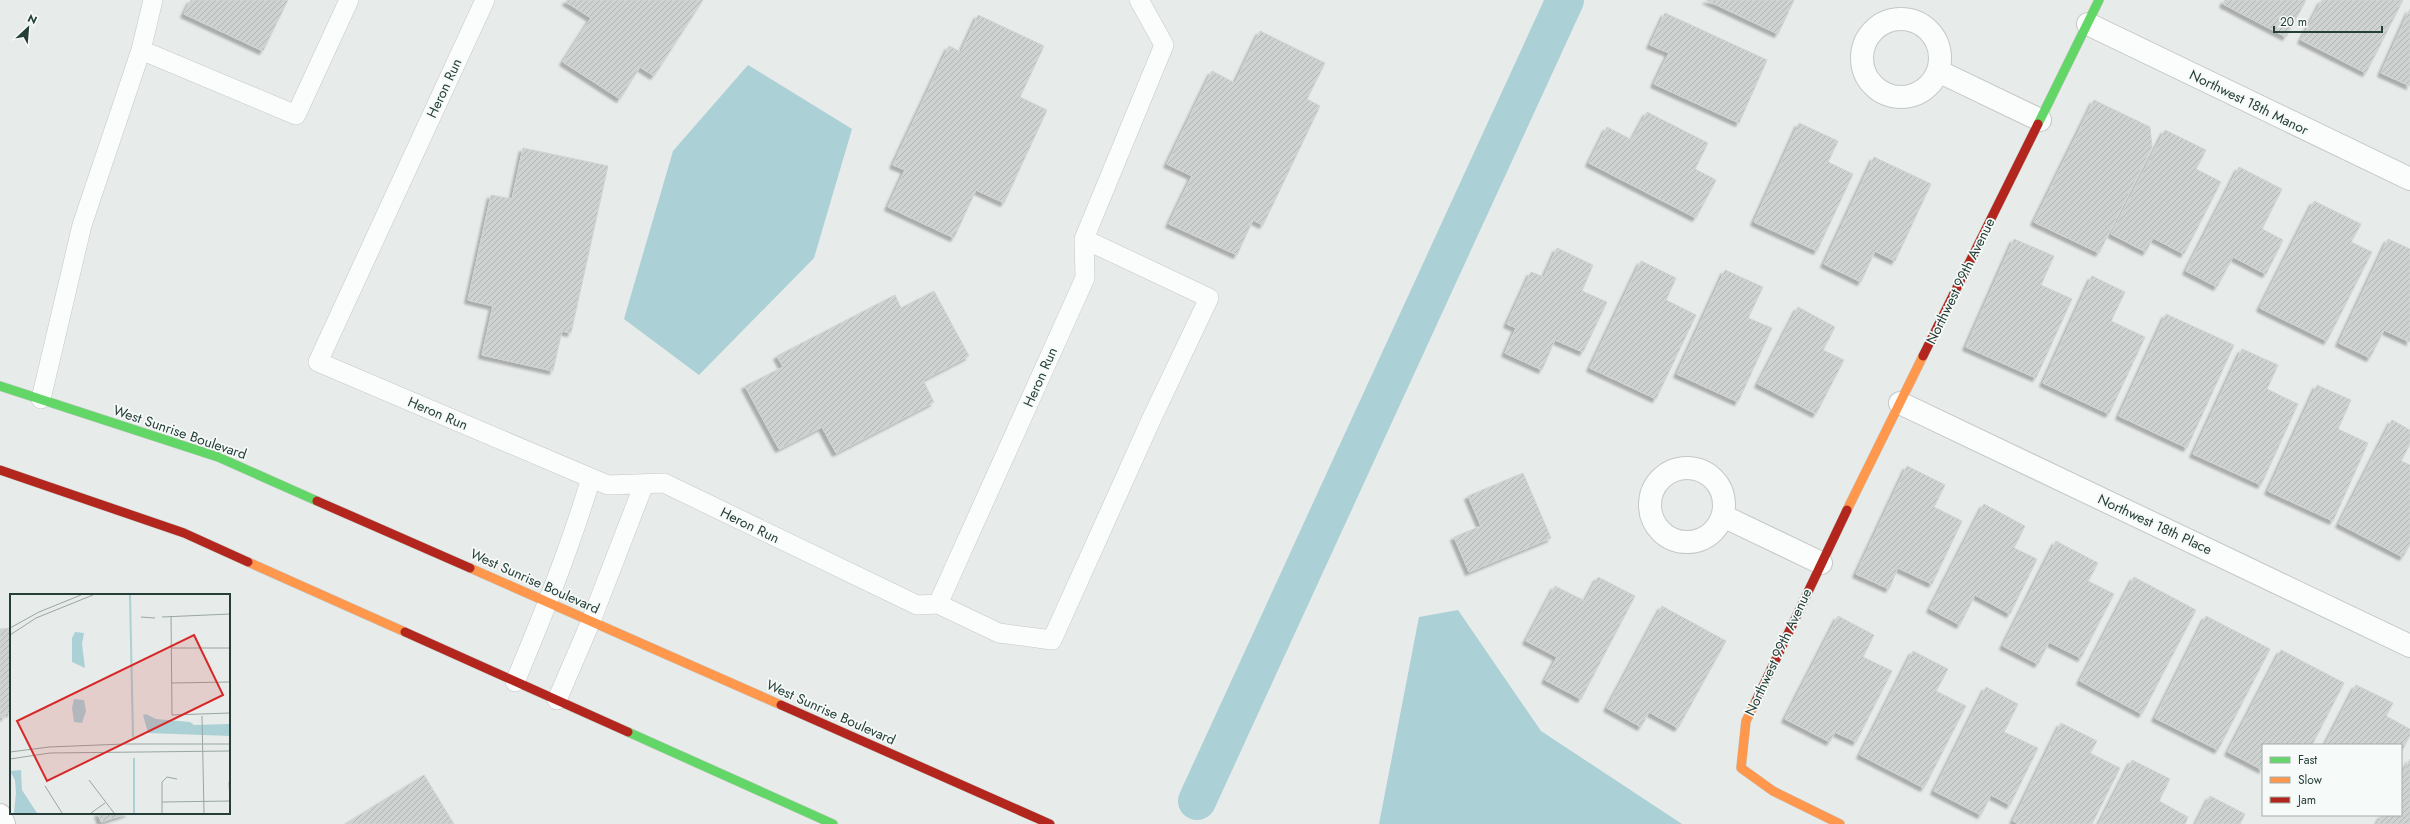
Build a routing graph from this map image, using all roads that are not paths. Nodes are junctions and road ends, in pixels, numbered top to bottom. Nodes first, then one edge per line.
1 (154, 0) edge
2 (349, 0) edge
3 (485, 0) edge
4 (1139, 0) edge
5 (2099, 0) edge
6 (2088, 24) junction
7 (141, 50) junction
8 (1938, 71) dead end
9 (2040, 120) junction
10 (2410, 179) edge
11 (1084, 239) junction
12 (0, 386) edge
13 (41, 399) junction
14 (1900, 403) junction
15 (0, 470) edge
16 (591, 478) junction
17 (644, 484) junction
18 (1723, 516) dead end
19 (1821, 563) junction
20 (548, 602) junction
21 (938, 604) junction
22 (591, 622) junction
23 (2410, 646) edge
24 (515, 682) junction
25 (557, 700) junction
26 (0, 815) edge
27 (4, 824) edge
28 (832, 824) edge
29 (1050, 824) edge
30 (1840, 824) edge

1 - 7 lane
2 - 7 lane
3 - 16 lane, Heron Run
4 - 11 lane, Heron Run
5 - 6 main road, Northwest 99th Avenue
6 - 9 main road, Northwest 99th Avenue
6 - 10 street, Northwest 18th Manor
7 - 13 lane
8 - 9 street
9 - 14 main road, Northwest 99th Avenue
11 - 21 lane, Heron Run
11 - 21 lane
12 - 13 main road, West Sunrise Boulevard
13 - 20 main road, West Sunrise Boulevard
14 - 19 main road, Northwest 99th Avenue
14 - 23 street, Northwest 18th Place
15 - 24 main road
16 - 17 lane, Heron Run
16 - 20 lane
17 - 21 lane, Heron Run
17 - 22 lane
18 - 19 street
19 - 30 main road, Northwest 99th Avenue
20 - 22 main road, West Sunrise Boulevard
20 - 24 lane
22 - 25 lane
22 - 29 main road, West Sunrise Boulevard
24 - 25 main road
25 - 28 main road
26 - 27 street

